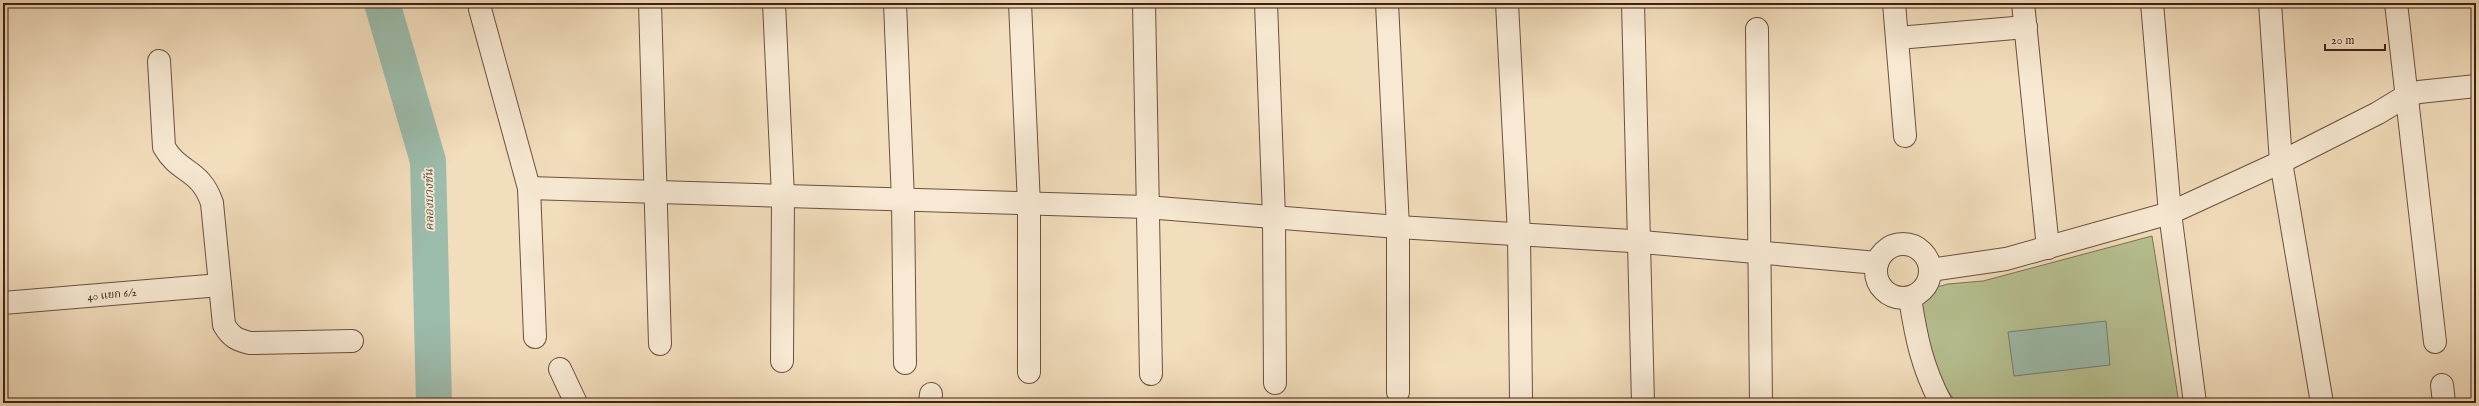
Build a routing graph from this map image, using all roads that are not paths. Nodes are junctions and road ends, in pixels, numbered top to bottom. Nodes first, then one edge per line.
1 (650, 3) edge
2 (774, 3) edge
3 (895, 3) edge
4 (1020, 3) edge
5 (1144, 3) edge
6 (1266, 3) edge
7 (1387, 3) edge
8 (1507, 3) edge
9 (1633, 3) edge
10 (1894, 3) edge
11 (2023, 3) edge
12 (2152, 3) edge
13 (2270, 3) edge
14 (2396, 3) edge
15 (480, 9) dead end
16 (2026, 27) junction
17 (1757, 29) dead end
18 (1898, 38) junction
19 (159, 61) dead end
20 (2476, 86) edge
21 (2406, 96) junction
22 (1905, 136) dead end
23 (2281, 162) junction
24 (529, 188) junction
25 (657, 192) junction
26 (782, 196) junction
27 (902, 201) junction
28 (1029, 205) junction
29 (1146, 207) junction
30 (2170, 213) junction
31 (1274, 218) junction
32 (1398, 227) junction
33 (1519, 234) junction
34 (1640, 242) junction
35 (2048, 248) junction
36 (1760, 252) junction
37 (1878, 263) junction
38 (1930, 270) junction
39 (220, 285) junction
40 (1910, 298) junction
41 (3, 304) edge
42 (535, 336) dead end
43 (352, 341) dead end
44 (2435, 342) dead end
45 (660, 344) dead end
46 (782, 361) dead end
47 (905, 363) dead end
48 (560, 369) dead end
49 (1029, 372) dead end
50 (1151, 374) dead end
51 (1275, 383) dead end
52 (1398, 392) dead end
53 (1521, 398) dead end
54 (576, 403) edge
55 (1643, 403) edge
56 (1762, 403) edge
57 (1941, 403) edge
58 (2195, 403) edge
59 (2322, 403) edge

1 - 25 street
2 - 26 street
3 - 27 street
4 - 28 street
5 - 29 street
6 - 31 street
7 - 32 street
8 - 33 street
9 - 34 street
10 - 18 street
11 - 16 street
12 - 30 street
13 - 23 street
14 - 21 street
15 - 24 street
16 - 18 street
16 - 35 street
17 - 36 street
18 - 22 street
19 - 39 street
20 - 21 street
21 - 23 street
21 - 44 street
23 - 30 street
23 - 59 street
24 - 25 street
24 - 42 street
25 - 26 street
25 - 45 street
26 - 27 street
26 - 46 street
27 - 28 street
27 - 47 street
28 - 29 street
28 - 49 street
29 - 31 street
29 - 50 street
30 - 35 street
30 - 58 street
31 - 32 street
31 - 51 street
32 - 33 street
32 - 52 street
33 - 34 street
33 - 53 street
34 - 36 street
34 - 55 street
35 - 38 street
36 - 37 street
36 - 56 street
37 - 38 street
37 - 40 street
38 - 40 street
39 - 41 street, 40 แยก 6/2
39 - 43 street
40 - 57 street
48 - 54 street

